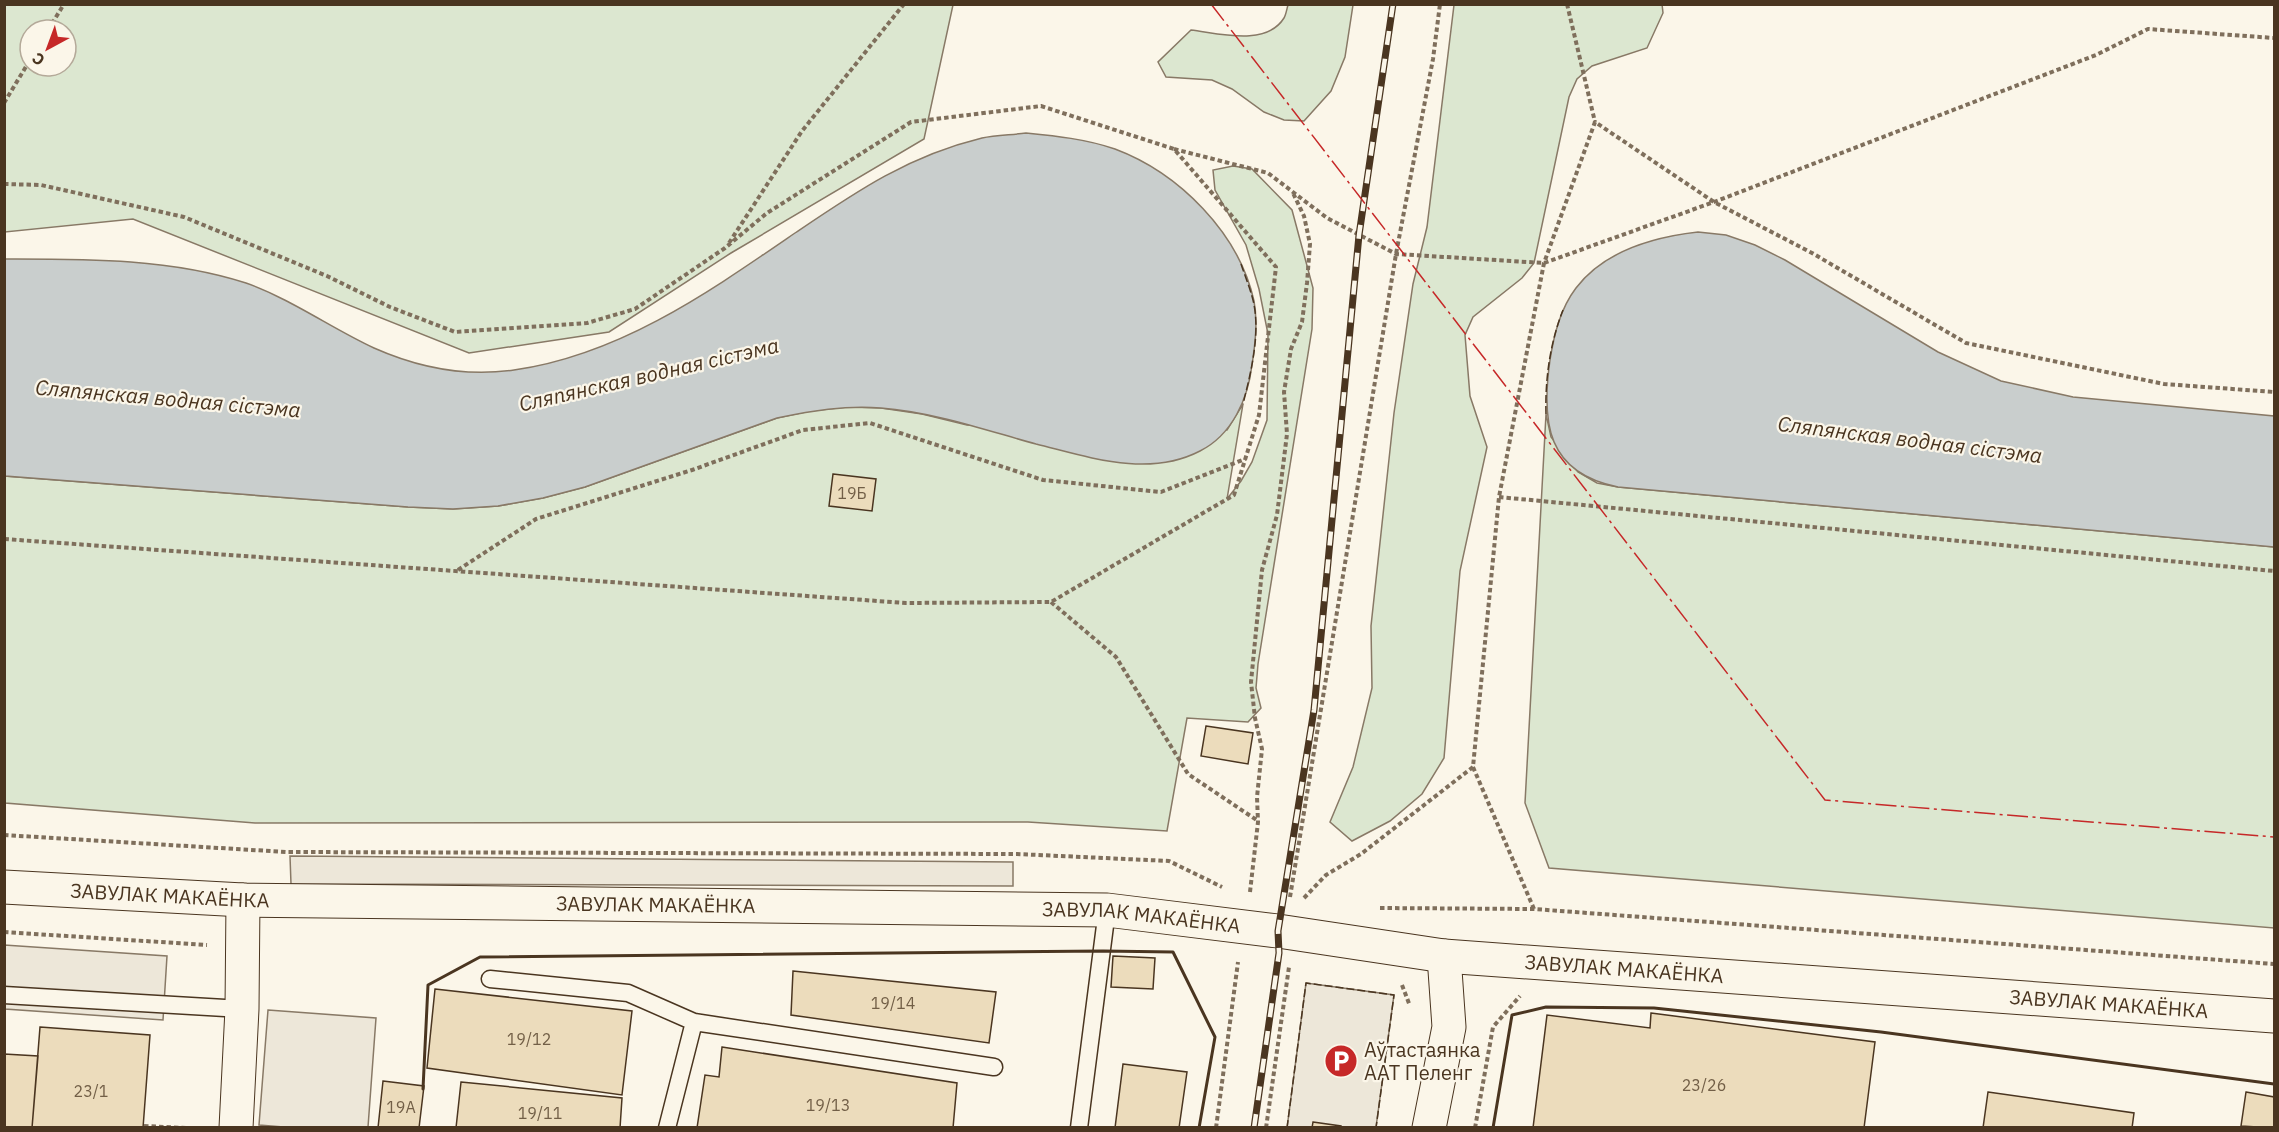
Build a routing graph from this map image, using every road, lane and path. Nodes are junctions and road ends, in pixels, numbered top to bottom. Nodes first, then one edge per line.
1 (64, 4) edge
2 (904, 4) edge
3 (1440, 4) edge
4 (1567, 4) edge
5 (55, 18) edge
6 (2274, 38) edge
7 (19, 78) edge
8 (4, 103) edge
9 (1595, 122) junction
10 (1174, 148) junction
11 (4, 184) edge
12 (1293, 192) junction
13 (1714, 202) junction
14 (725, 248) junction
15 (1396, 254) junction
16 (1544, 263) junction
17 (2274, 392) edge
18 (1245, 458) junction
19 (1499, 497) junction
20 (4, 539) edge
21 (457, 571) junction
22 (2274, 571) edge
23 (1051, 602) junction
24 (1473, 767) junction
25 (1258, 822) junction
26 (4, 887) edge
27 (1250, 892) dead end
28 (243, 900) junction
29 (1302, 900) dead end
30 (1534, 909) dead end
31 (1107, 910) junction
32 (1292, 934) junction
33 (1444, 956) junction
34 (1238, 959) dead end
35 (490, 979) dead end
36 (1522, 994) dead end
37 (4, 995) edge
38 (242, 1009) junction
39 (2274, 1016) edge
40 (694, 1022) junction
41 (994, 1067) dead end
42 (144, 1126) dead end
43 (186, 1128) edge
44 (236, 1128) edge
45 (667, 1128) edge
46 (1079, 1128) edge
47 (1216, 1128) edge
48 (1266, 1128) edge
49 (1428, 1128) edge
50 (1475, 1128) edge

1 - 5 path
2 - 14 path
3 - 15 path
4 - 9 path
6 - 13 path
7 - 8 path
9 - 13 path
9 - 16 path
10 - 12 path
10 - 14 path
10 - 18 path
11 - 14 path
12 - 15 path
12 - 25 path
13 - 16 path
13 - 17 path
15 - 16 path
15 - 32 path
16 - 19 path
18 - 21 path
18 - 23 path
19 - 22 path
19 - 24 path
20 - 21 path
21 - 23 path
23 - 25 path
24 - 29 path
24 - 30 path
25 - 27 path
26 - 28 street, ЗАВУЛАК МАКАЁНКА
28 - 31 street, ЗАВУЛАК МАКАЁНКА
28 - 38 street
31 - 32 street, ЗАВУЛАК МАКАЁНКА
31 - 46 lane
32 - 33 street, ЗАВУЛАК МАКАЁНКА
32 - 48 path
33 - 39 street, ЗАВУЛАК МАКАЁНКА
33 - 49 street
34 - 47 path
35 - 40 lane
36 - 50 path
37 - 38 lane
38 - 44 street
40 - 41 lane
40 - 45 lane
42 - 43 path

